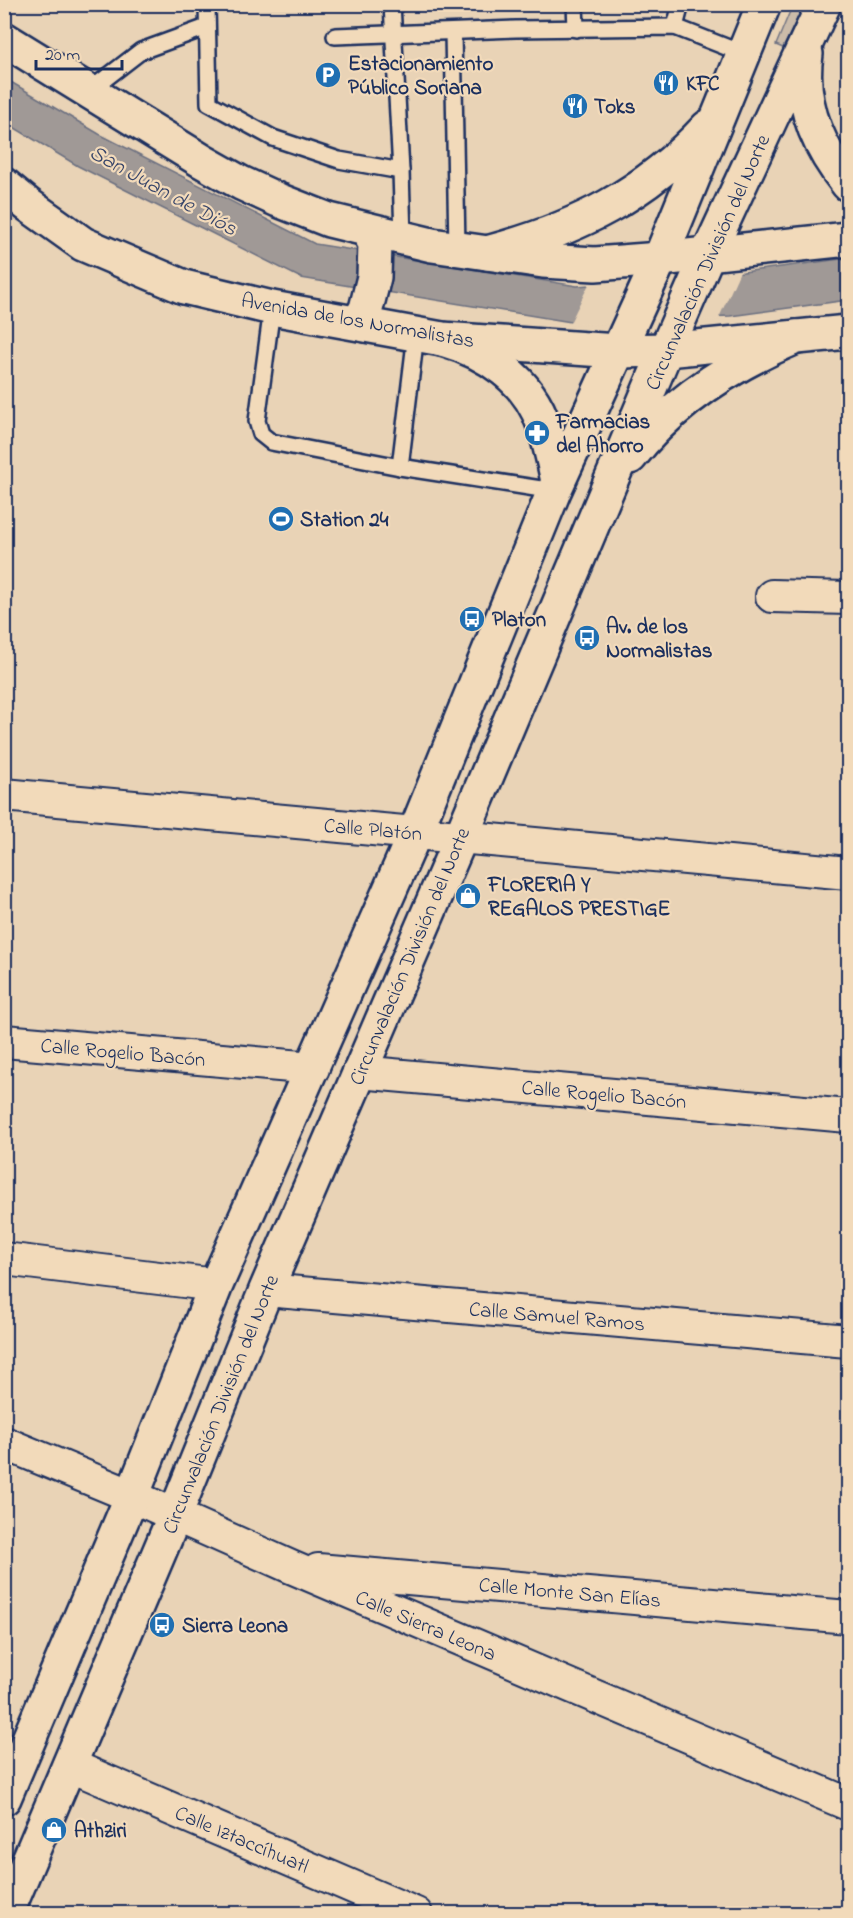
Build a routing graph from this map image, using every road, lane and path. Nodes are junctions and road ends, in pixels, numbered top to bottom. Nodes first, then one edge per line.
1 (207, 4) edge
2 (392, 4) edge
3 (575, 4) edge
4 (681, 4) edge
5 (764, 4) edge
6 (824, 4) edge
7 (207, 27) junction
8 (675, 27) junction
9 (576, 28) junction
10 (453, 32) junction
11 (393, 33) junction
12 (335, 36) dead end
13 (4, 39) edge
14 (808, 40) junction
15 (744, 54) junction
16 (89, 91) junction
17 (720, 114) junction
18 (401, 171) junction
19 (849, 184) edge
20 (4, 185) edge
21 (382, 237) junction
22 (849, 239) edge
23 (472, 251) junction
24 (707, 258) junction
25 (658, 263) junction
26 (272, 308) junction
27 (362, 316) junction
28 (849, 332) edge
29 (429, 336) junction
30 (796, 337) junction
31 (670, 342) junction
32 (619, 347) junction
33 (400, 467) junction
34 (556, 486) junction
35 (608, 488) junction
36 (772, 596) dead end
37 (849, 598) edge
38 (4, 795) edge
39 (415, 833) junction
40 (461, 837) junction
41 (849, 873) edge
42 (4, 1041) edge
43 (313, 1068) junction
44 (359, 1072) junction
45 (849, 1116) edge
46 (4, 1259) edge
47 (216, 1285) junction
48 (266, 1290) junction
49 (849, 1341) edge
50 (4, 1443) edge
51 (132, 1496) junction
52 (175, 1515) junction
53 (291, 1567) junction
54 (849, 1617) edge
55 (69, 1765) junction
56 (4, 1798) edge
57 (849, 1804) edge
58 (6, 1914) edge
59 (416, 1914) edge

1 - 7 lane
2 - 11 lane
3 - 9 lane
4 - 8 lane
5 - 15 main road, Circunvalación División del Norte
6 - 14 main road, Circunvalación División del Norte
7 - 16 lane
7 - 18 lane
8 - 9 lane
8 - 15 lane
9 - 10 lane
10 - 11 lane
10 - 23 lane
11 - 12 lane
11 - 18 lane
13 - 16 main road
14 - 19 main road
14 - 24 main road, Circunvalación División del Norte
15 - 17 main road, Circunvalación División del Norte
16 - 21 main road
17 - 23 main road
17 - 25 main road, Circunvalación División del Norte
18 - 21 lane
20 - 26 main road, Avenida de los Normalistas
21 - 23 main road
21 - 27 main road
22 - 24 main road
23 - 25 main road
24 - 25 main road
24 - 31 main road, Circunvalación División del Norte
25 - 32 main road, Circunvalación División del Norte
26 - 27 main road, Avenida de los Normalistas
26 - 33 lane
27 - 29 main road, Avenida de los Normalistas
28 - 30 main road, Avenida de los Normalistas
29 - 32 main road, Avenida de los Normalistas
29 - 33 lane
29 - 34 main road
30 - 31 main road, Avenida de los Normalistas
30 - 35 main road
31 - 32 main road, Avenida de los Normalistas
31 - 35 main road, Circunvalación División del Norte
32 - 34 main road, Circunvalación División del Norte
33 - 34 lane
34 - 39 main road, Circunvalación División del Norte
35 - 40 main road, Circunvalación División del Norte
36 - 37 street
38 - 39 street, Calle Platón
39 - 40 street, Calle Platón
39 - 43 main road, Circunvalación División del Norte
40 - 41 street, Calle Platón
40 - 44 main road, Circunvalación División del Norte
42 - 43 street, Calle Rogelio Bacón
43 - 47 main road, Circunvalación División del Norte
44 - 45 street, Calle Rogelio Bacón
44 - 48 main road, Circunvalación División del Norte
46 - 47 street
47 - 51 main road, Circunvalación División del Norte
48 - 49 street, Calle Samuel Ramos
48 - 52 main road, Circunvalación División del Norte
50 - 51 street, Calle Sierra Leona
51 - 52 street, Calle Sierra Leona
51 - 56 main road, Circunvalación División del Norte
52 - 53 street, Calle Sierra Leona
52 - 55 main road, Circunvalación División del Norte
53 - 54 street, Calle Monte San Elías
53 - 57 street, Calle Sierra Leona
55 - 58 main road, Circunvalación División del Norte
55 - 59 street, Calle Iztaccíhuatl

